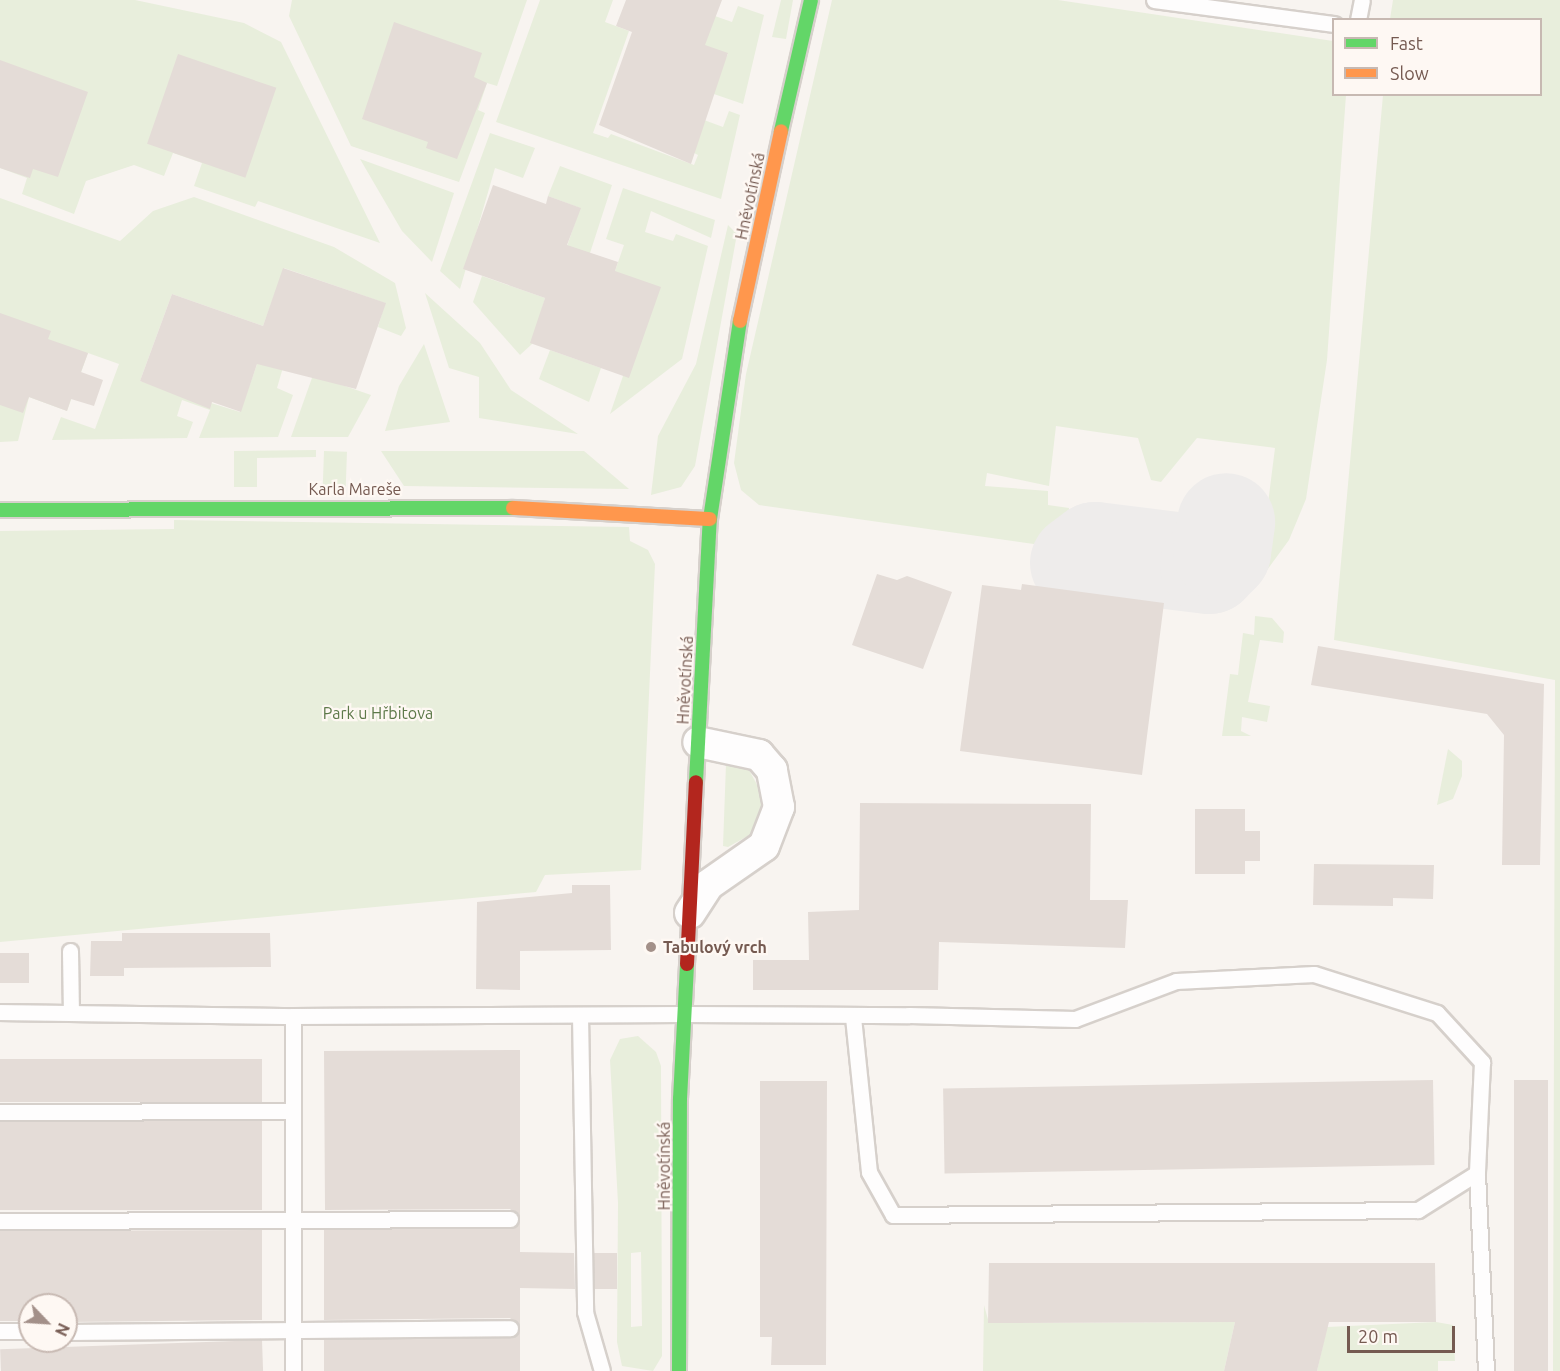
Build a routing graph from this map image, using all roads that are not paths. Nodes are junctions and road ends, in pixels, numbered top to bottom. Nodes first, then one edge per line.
1 (811, 0) edge
2 (1154, 0) edge
3 (1362, 0) edge
4 (1358, 18) edge
5 (1332, 24) edge
6 (0, 510) edge
7 (710, 519) junction
8 (698, 742) junction
9 (690, 913) junction
10 (70, 951) dead end
11 (0, 1012) edge
12 (71, 1013) junction
13 (684, 1014) junction
14 (293, 1016) junction
15 (580, 1016) junction
16 (853, 1016) junction
17 (292, 1111) junction
18 (0, 1112) edge
19 (1477, 1173) junction
20 (510, 1219) dead end
21 (0, 1221) edge
22 (292, 1221) junction
23 (510, 1328) dead end
24 (0, 1331) edge
25 (18, 1331) edge
26 (78, 1332) edge
27 (292, 1333) junction
28 (293, 1371) edge
29 (602, 1371) edge
30 (679, 1371) edge
31 (1486, 1371) edge

1 - 7 street, Hněvotínská
2 - 5 lane
3 - 4 lane
6 - 7 street, Karla Mareše
7 - 8 street, Hněvotínská
8 - 9 street, Hněvotínská
8 - 9 street
9 - 13 street, Hněvotínská
10 - 12 lane
11 - 12 lane
12 - 14 lane
13 - 15 lane
13 - 16 lane
13 - 30 street, Hněvotínská
14 - 15 lane
14 - 17 lane
15 - 29 lane
16 - 19 lane
16 - 19 lane
17 - 18 lane
17 - 22 lane
19 - 31 lane
20 - 22 lane
21 - 22 lane
22 - 27 lane
23 - 27 lane
24 - 25 lane
26 - 27 lane
27 - 28 lane

